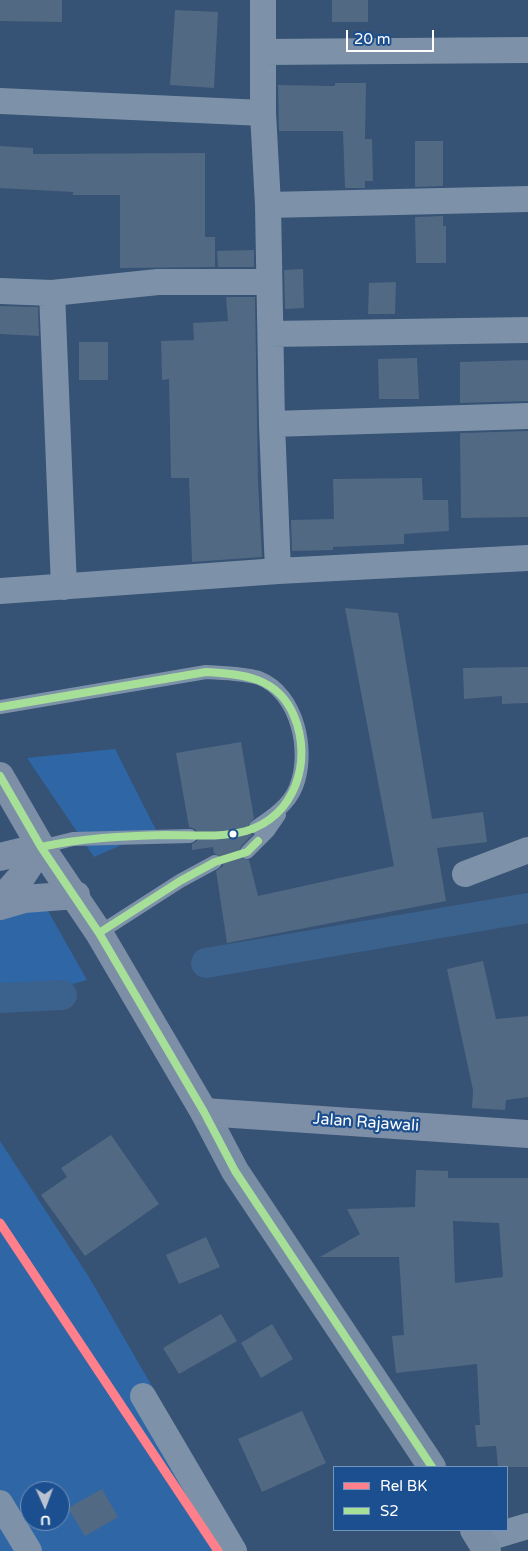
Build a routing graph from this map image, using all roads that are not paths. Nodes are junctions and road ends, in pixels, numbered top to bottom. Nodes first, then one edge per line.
1 (263, 0) edge
2 (528, 50) edge
3 (263, 52) junction
4 (0, 101) edge
5 (263, 113) junction
6 (528, 199) edge
7 (268, 205) junction
8 (268, 282) junction
9 (0, 291) edge
10 (52, 292) junction
11 (528, 330) edge
12 (271, 334) junction
13 (528, 416) edge
14 (272, 424) junction
15 (528, 558) edge
16 (278, 571) junction
17 (64, 587) junction
18 (0, 591) edge
19 (0, 707) edge
20 (0, 776) edge
21 (287, 803) junction
22 (256, 827) dead end
23 (190, 836) dead end
24 (41, 847) junction
25 (528, 850) edge
26 (248, 852) dead end
27 (0, 857) edge
28 (215, 862) dead end
29 (465, 874) dead end
30 (76, 895) junction
31 (0, 901) edge
32 (0, 906) edge
33 (99, 932) junction
34 (204, 1112) junction
35 (528, 1134) edge
36 (143, 1396) dead end
37 (431, 1466) edge
38 (0, 1503) edge
39 (528, 1526) edge
40 (480, 1540) edge
41 (29, 1551) edge
42 (234, 1551) edge

1 - 3 street
2 - 3 street
3 - 5 street
4 - 5 street
5 - 7 street
6 - 7 street
7 - 8 street
8 - 10 street
8 - 12 street
9 - 10 street
10 - 17 street
11 - 12 street
12 - 14 street
13 - 14 street
14 - 16 street
15 - 16 street
16 - 17 street
17 - 18 street
19 - 21 lane
20 - 24 main road
21 - 22 lane
21 - 26 lane
23 - 24 lane
24 - 27 main road
24 - 30 main road
24 - 31 main road
25 - 29 street
28 - 33 lane
30 - 32 main road
30 - 33 main road
33 - 34 main road
34 - 35 main road, Jalan Rajawali
34 - 37 main road
36 - 42 street
38 - 41 street
39 - 40 street

